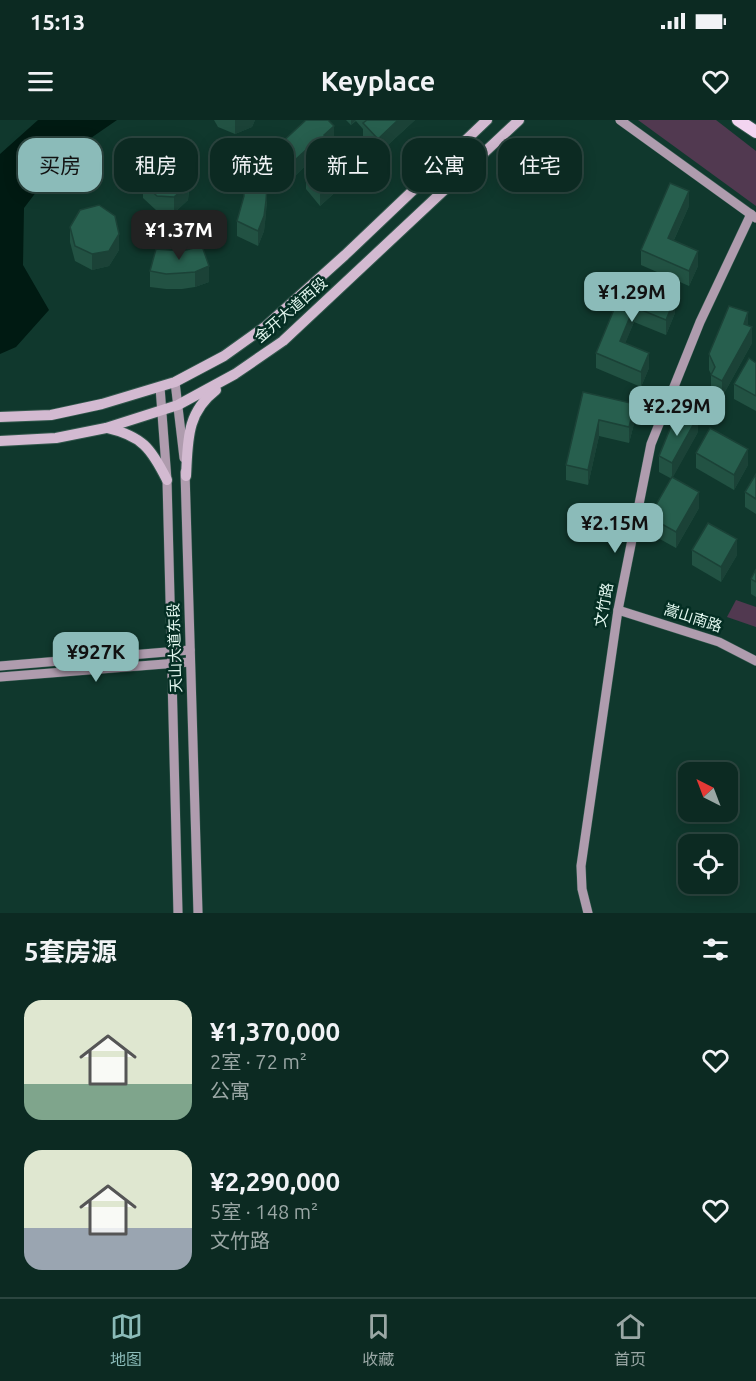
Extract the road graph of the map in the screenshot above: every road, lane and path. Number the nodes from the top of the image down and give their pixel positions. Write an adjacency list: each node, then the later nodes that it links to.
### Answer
1 (487, 120): 9 (main road, 金开大道西段)
2 (519, 120): 8 (main road, 金开大道西段)
3 (620, 120): 7 (main road)
4 (738, 120): 6 (highway)
5 (745, 120): 6 (highway)
6 (756, 131)
7 (753, 216): 18 (main road, 文竹路)
8 (235, 374): 11 (main road, 金开大道西段); 16 (main road)
9 (175, 382): 10 (main road, 金开大道西段); 11 (main road, 天山大道东段)
10 (160, 387): 12 (main road, 天山大道东段); 13 (main road, 金开大道西段)
11 (178, 405): 12 (main road, 金开大道西段); 16 (main road, 天山大道东段)
12 (162, 411): 14 (main road, 金开大道西段); 17 (main road, 天山大道东段)
13 (0, 417)
14 (106, 428): 15 (main road, 金开大道西段); 17 (main road)
15 (0, 441)
16 (186, 476): 20 (main road, 天山大道东段)
17 (167, 480): 19 (main road, 天山大道东段)
18 (618, 610): 21 (main road, 嵩山南路); 28 (main road, 文竹路)
19 (173, 650): 20 (main road); 23 (main road, 天山大道东段); 24 (main road)
20 (190, 650): 22 (main road, 天山大道东段)
21 (756, 661)
22 (190, 662): 23 (main road); 27 (main road, 天山大道东段)
23 (172, 663): 25 (main road); 26 (main road, 天山大道东段)
24 (0, 666)
25 (0, 676)
26 (178, 913)
27 (198, 913)
28 (588, 913)

